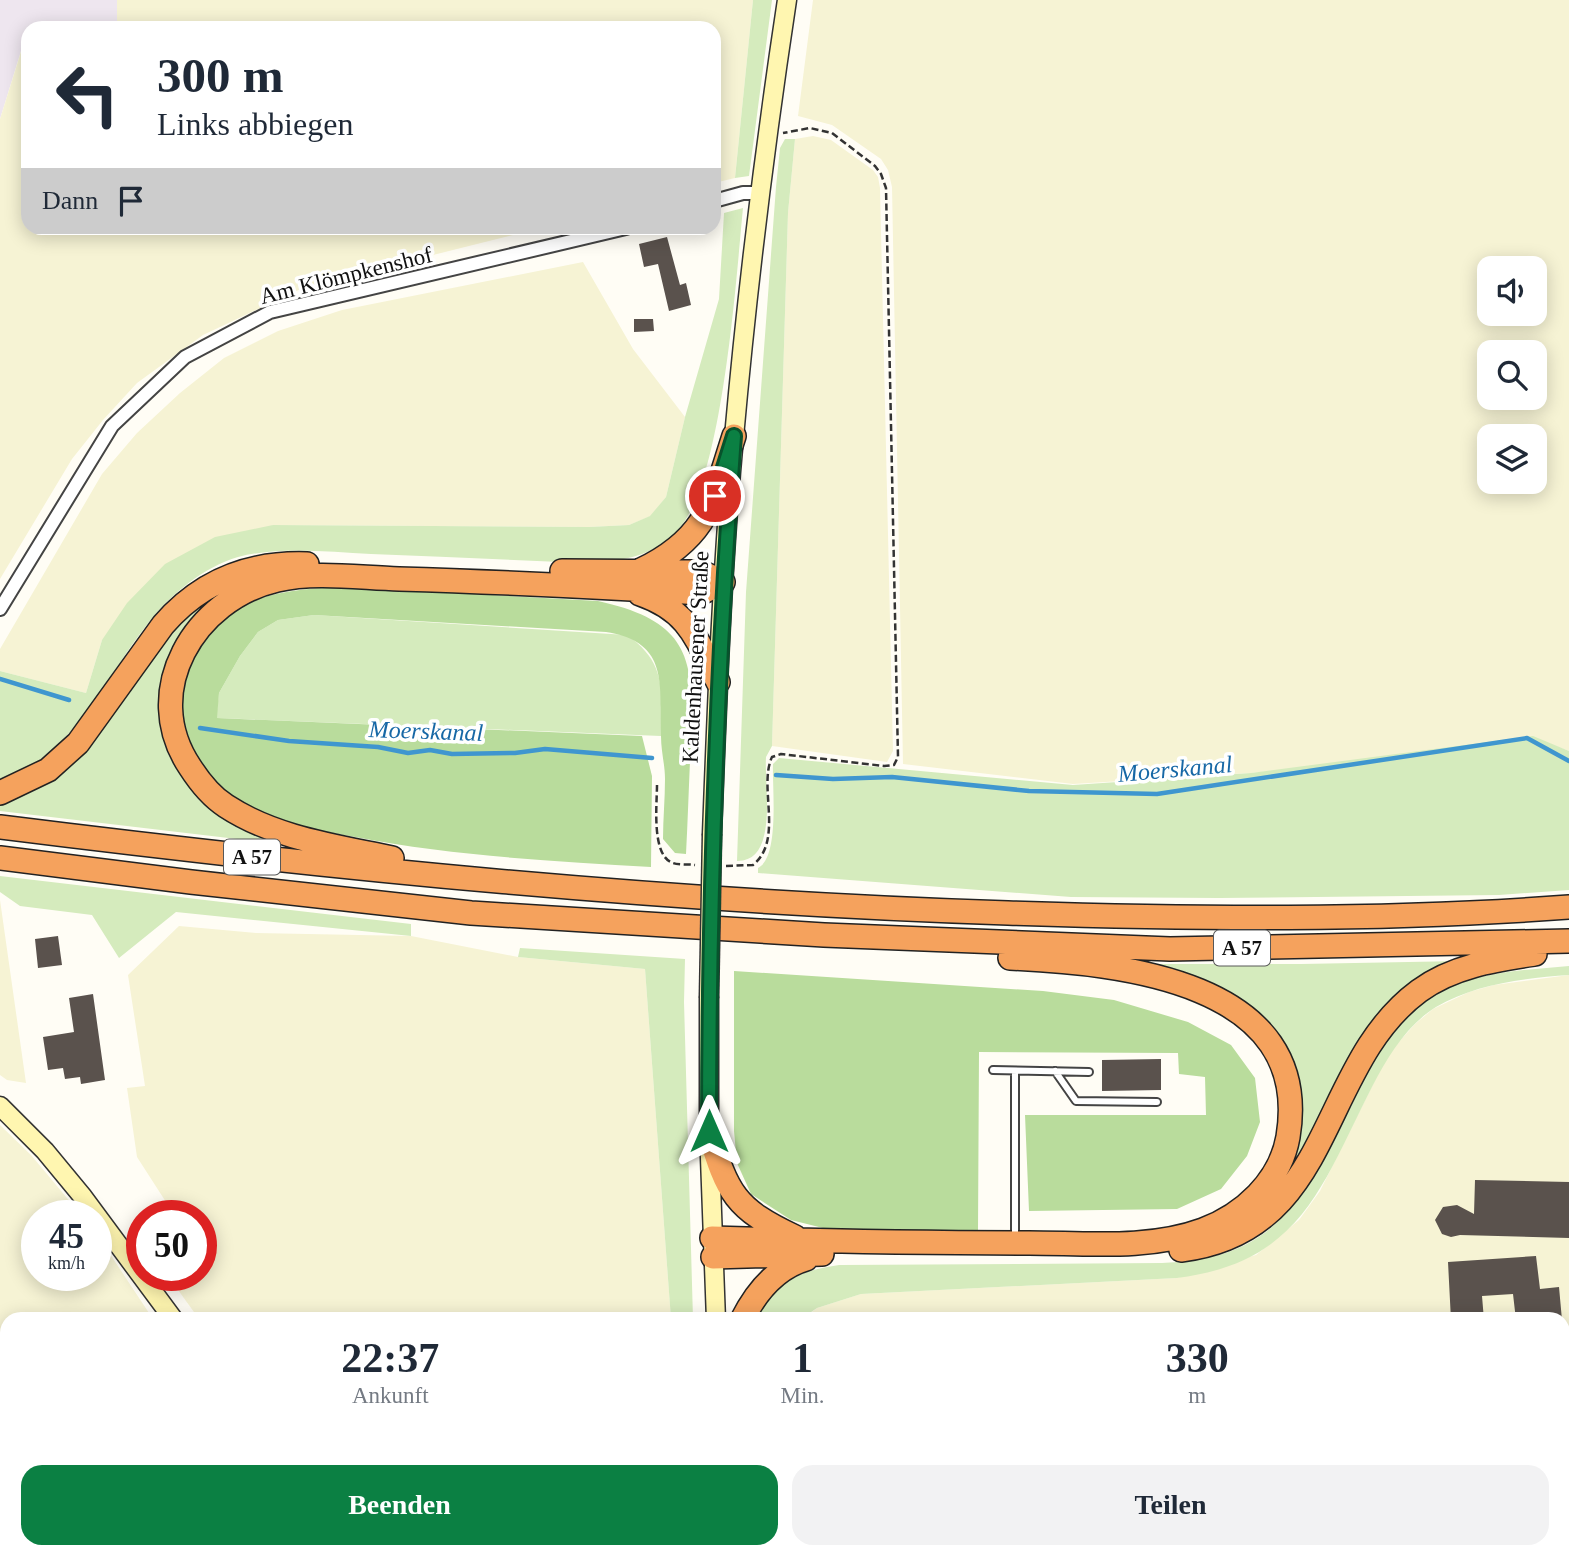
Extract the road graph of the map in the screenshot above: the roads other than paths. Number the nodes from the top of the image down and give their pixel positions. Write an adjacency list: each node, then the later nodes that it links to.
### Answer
1 (787, 0): 2 (main road, Kaldenhausener Straße)
2 (761, 193): 3 (street); 5 (main road, Kaldenhausener Straße)
3 (721, 199)
4 (596, 235): 9 (street, Am Klömpkenshof)
5 (734, 436): 6 (highway); 7 (main road, Kaldenhausener Straße)
6 (638, 571): 7 (highway); 11 (highway)
7 (723, 582): 8 (highway); 10 (main road, Kaldenhausener Straße)
8 (620, 588): 10 (highway); 14 (highway)
9 (0, 608)
10 (718, 682): 25 (main road, Kaldenhausener Straße, bridge)
11 (0, 793)
12 (0, 827): 14 (highway, A 57)
13 (0, 858): 16 (highway, A 57)
14 (505, 882): 15 (highway, A 57)
15 (1569, 907)
16 (916, 940): 17 (highway, A 57); 27 (highway)
17 (1569, 941)
18 (1569, 948): 29 (highway)
19 (993, 1070): 20 (lane)
20 (1015, 1071): 21 (lane); 27 (lane)
21 (1055, 1071): 22 (lane); 23 (lane)
22 (1088, 1072)
23 (1157, 1102)
24 (0, 1106): 30 (main road)
25 (709, 1131): 26 (highway); 28 (main road, Kaldenhausener Straße)
26 (800, 1240): 27 (highway); 28 (highway)
27 (1015, 1243)
28 (712, 1248): 29 (highway); 31 (main road, Kaldenhausener Straße)
29 (822, 1254): 32 (highway)
30 (167, 1312)
31 (716, 1312)
32 (747, 1312)

